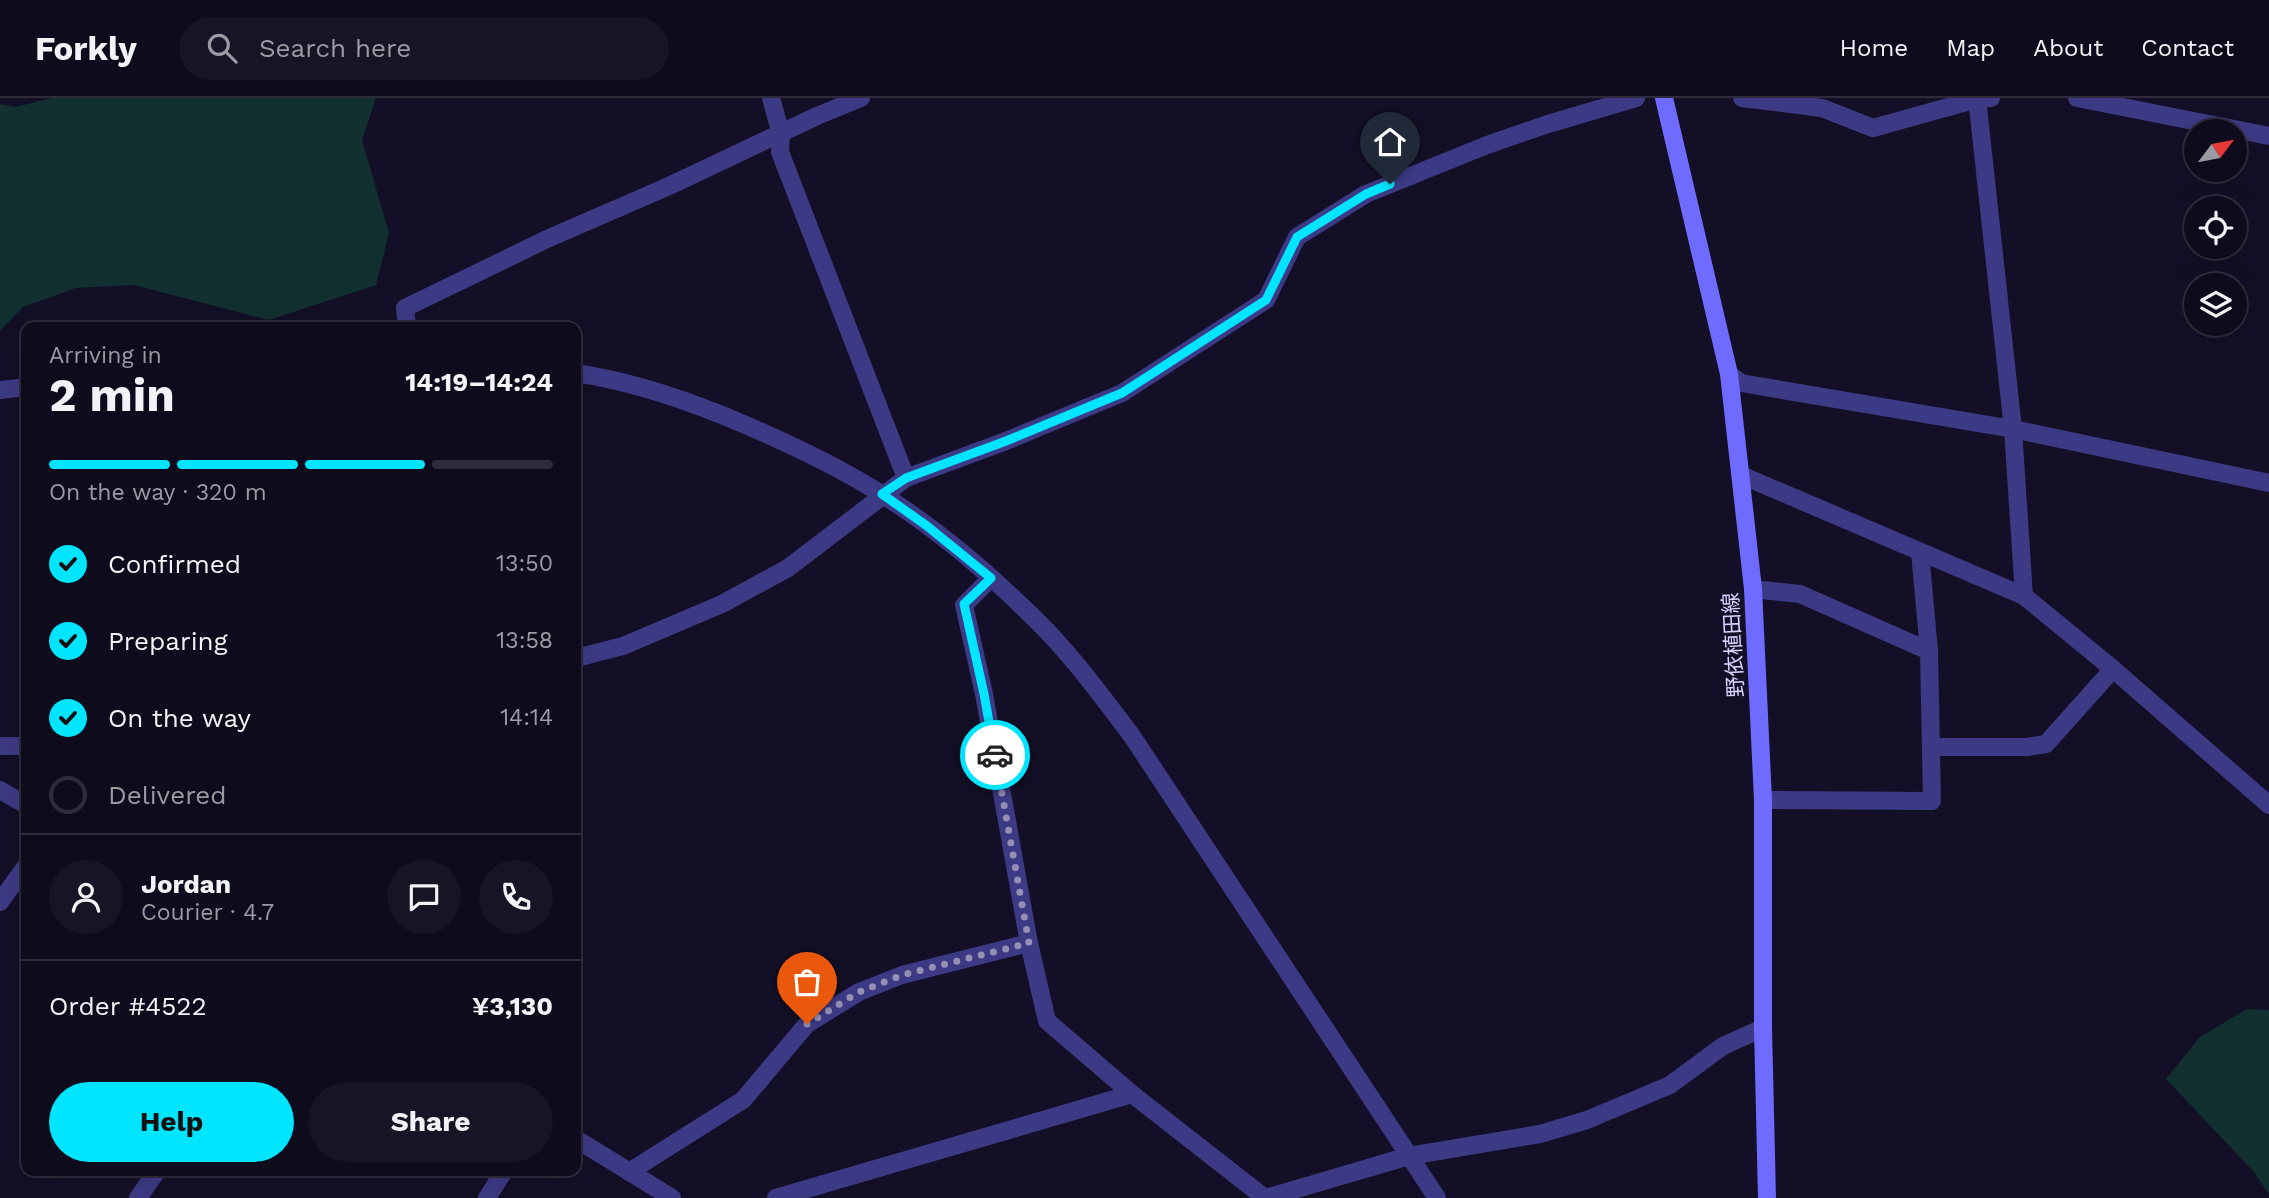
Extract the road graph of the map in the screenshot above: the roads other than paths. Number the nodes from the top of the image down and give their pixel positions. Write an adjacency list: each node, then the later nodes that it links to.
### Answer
1 (771, 98): 8 (street)
2 (860, 98): 8 (street)
3 (1636, 98): 17 (street)
4 (1664, 98): 12 (main road, 野依植田線)
5 (1742, 98): 6 (street)
6 (1981, 98): 15 (street)
7 (2077, 98): 9 (street)
8 (781, 134): 10 (street); 17 (street)
9 (2269, 136)
10 (406, 322)
11 (581, 374): 19 (street)
12 (1729, 374): 15 (street); 16 (main road, 野依植田線)
13 (21, 388): 14 (street)
14 (0, 390)
15 (2013, 429): 18 (street); 23 (street)
16 (1741, 475): 20 (street); 22 (main road, 野依植田線)
17 (906, 478): 19 (street)
18 (2269, 483)
19 (882, 494): 21 (street); 25 (street)
20 (1920, 552): 23 (street); 24 (street)
21 (991, 578): 36 (street); 40 (street)
22 (1753, 589): 24 (street); 31 (main road, 野依植田線)
23 (2024, 596): 26 (street)
24 (1929, 651): 29 (street)
25 (581, 657)
26 (2113, 669): 29 (street); 33 (street)
27 (0, 746): 28 (street)
28 (21, 746)
29 (1931, 747): 31 (street)
30 (0, 790): 32 (street)
31 (1763, 800): 37 (main road, 野依植田線)
32 (21, 802)
33 (2269, 805)
34 (21, 873): 35 (street)
35 (0, 902)
36 (1029, 943): 38 (street); 41 (street)
37 (1763, 1028): 40 (street); 50 (main road, 野依植田線)
38 (1132, 1094): 47 (street); 48 (street)
39 (581, 1142): 41 (street)
40 (1409, 1156): 48 (street); 49 (street)
41 (629, 1172): 46 (street)
42 (153, 1176): 44 (street)
43 (501, 1176): 45 (street)
44 (138, 1198)
45 (487, 1198)
46 (672, 1198)
47 (776, 1198)
48 (1265, 1198)
49 (1437, 1198)
50 (1767, 1198)

